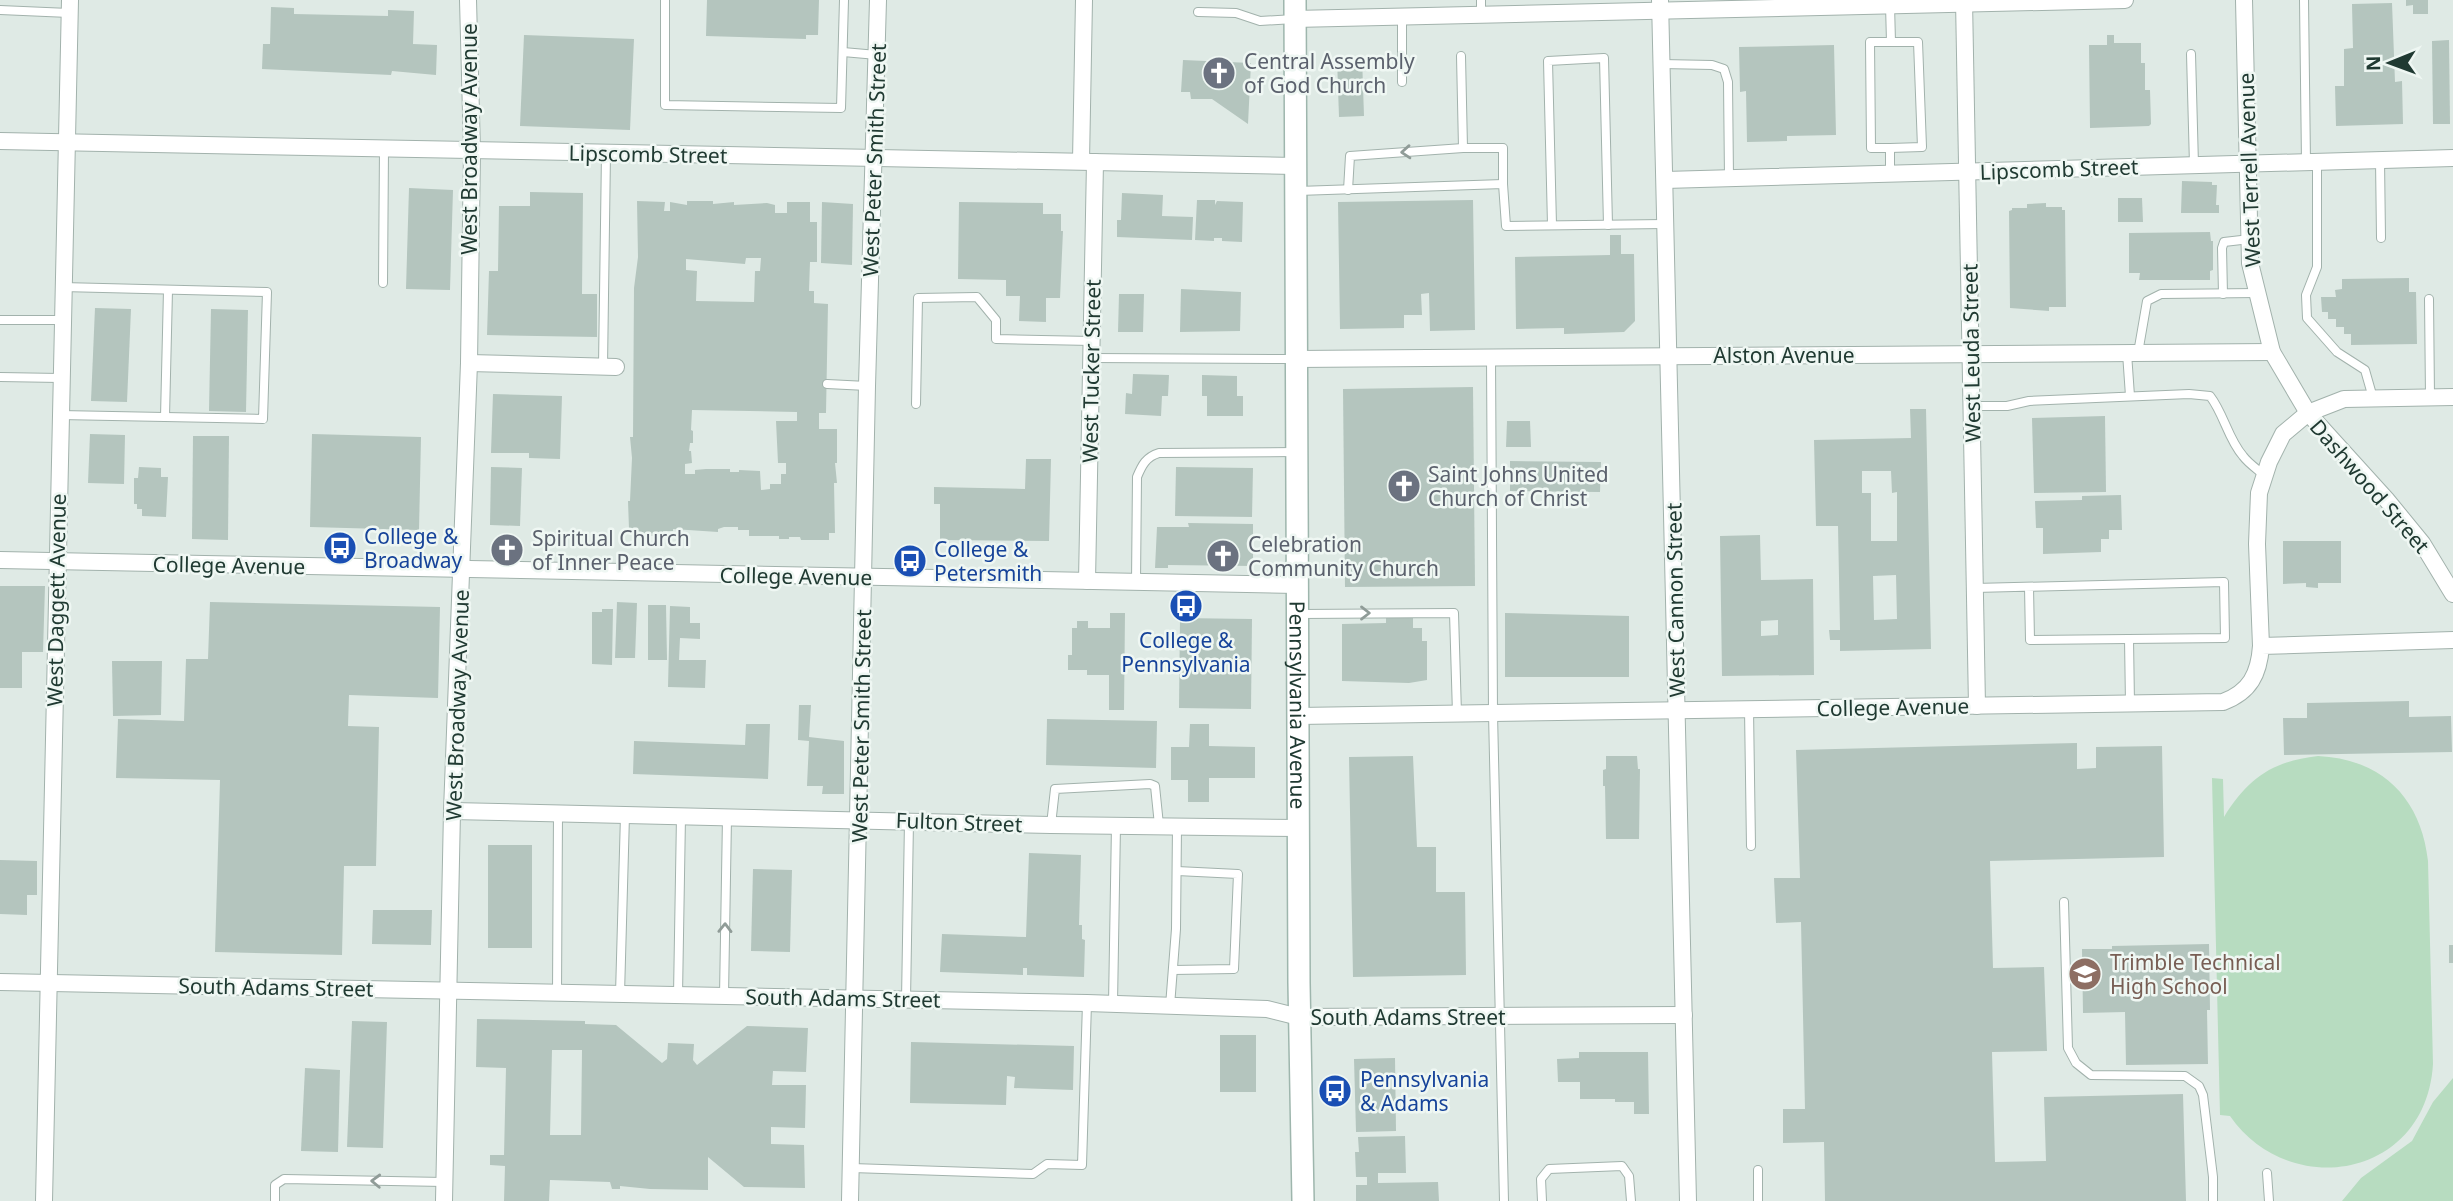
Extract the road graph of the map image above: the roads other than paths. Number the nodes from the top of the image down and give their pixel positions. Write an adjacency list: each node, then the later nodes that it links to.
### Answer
1 (468, 0): 33 (street, West Broadway Avenue)
2 (666, 0): 22 (lane)
3 (844, 0): 22 (lane)
4 (878, 0): 24 (street, West Peter Smith Street)
5 (1084, 0): 38 (street, West Tucker Street)
6 (2125, 0): 9 (street)
7 (2244, 0): 40 (street, West Terrell Avenue)
8 (2304, 0): 39 (lane)
9 (2058, 1): 10 (street)
10 (1964, 2): 13 (street); 43 (street, West Leuda Street)
11 (1780, 4): 12 (street); 13 (street)
12 (1661, 5): 14 (street); 26 (street, West Cannon Street)
13 (1890, 5): 21 (lane)
14 (1567, 6): 16 (street)
15 (69, 7): 18 (lane); 29 (street, West Daggett Avenue)
16 (1481, 7): 20 (street)
17 (1295, 9): 19 (lane); 20 (street); 42 (street, Pennsylvania Avenue)
18 (0, 10)
19 (1198, 12)
20 (1402, 16): 27 (lane)
21 (1891, 42): 32 (lane); 32 (lane)
22 (843, 52): 24 (lane)
23 (2191, 54): 41 (lane)
24 (877, 55): 36 (street, West Peter Smith Street)
25 (1461, 56): 31 (lane)
26 (1662, 64): 45 (lane); 46 (street, West Cannon Street)
27 (1402, 82)
28 (0, 141): 29 (street, Lipscomb Street)
29 (65, 142): 30 (street, Lipscomb Street); 56 (street, West Daggett Avenue)
30 (384, 148): 33 (street, Lipscomb Street); 55 (lane)
31 (1463, 148): 47 (lane); 48 (lane, one-way to 48)
32 (1890, 148): 44 (lane)
33 (472, 151): 34 (street, Lipscomb Street); 71 (street, West Broadway Avenue)
34 (606, 153): 36 (street, Lipscomb Street); 72 (lane)
35 (2453, 158): 37 (street, Lipscomb Street)
36 (874, 159): 38 (street, Lipscomb Street); 76 (street, West Peter Smith Street)
37 (2380, 160): 39 (street, Lipscomb Street); 54 (lane)
38 (1088, 161): 42 (street, Lipscomb Street); 63 (street, West Tucker Street)
39 (2312, 162): 40 (street, Lipscomb Street); 80 (lane)
40 (2247, 164): 41 (street, Lipscomb Street); 53 (street, West Terrell Avenue)
41 (2194, 165): 43 (street, Lipscomb Street)
42 (1295, 166): 49 (street, Pennsylvania Avenue)
43 (1967, 172): 44 (street, Lipscomb Street); 66 (street, West Leuda Street)
44 (1890, 174): 45 (street, Lipscomb Street)
45 (1729, 178): 46 (street, Lipscomb Street)
46 (1665, 180): 50 (street, West Cannon Street)
47 (1503, 184): 48 (lane); 51 (lane)
48 (1348, 190): 49 (lane)
49 (1295, 191): 70 (street, Pennsylvania Avenue)
50 (1665, 223): 52 (lane); 67 (street, West Cannon Street)
51 (1552, 225): 52 (lane); 52 (lane)
52 (1608, 225)
53 (2249, 239): 58 (lane); 59 (street, West Terrell Avenue)
54 (2381, 239)
55 (383, 283)
56 (62, 287): 57 (lane); 62 (street, West Daggett Avenue)
57 (168, 290): 85 (lane); 85 (lane)
58 (2223, 293): 59 (lane); 65 (lane)
59 (2257, 293): 64 (street, West Terrell Avenue)
60 (2429, 299): 78 (lane)
61 (0, 320): 62 (lane)
62 (62, 320): 74 (street, West Daggett Avenue)
63 (1092, 341): 69 (street, West Tucker Street); 81 (lane)
64 (2272, 352): 65 (street, Alston Avenue); 83 (street, West Terrell Avenue)
65 (2132, 353): 66 (street, Alston Avenue); 77 (lane)
66 (1971, 354): 67 (street, Alston Avenue); 82 (street, West Leuda Street)
67 (1669, 356): 68 (street, Alston Avenue); 105 (street, West Cannon Street)
68 (1491, 357): 70 (street, Alston Avenue); 106 (lane)
69 (1092, 358): 70 (lane); 92 (street, West Tucker Street)
70 (1296, 359): 86 (street, Pennsylvania Avenue)
71 (469, 363): 72 (street); 90 (street, West Broadway Avenue)
72 (609, 367)
73 (0, 377): 74 (lane)
74 (60, 378): 84 (street, West Daggett Avenue)
75 (827, 384): 76 (lane)
76 (867, 386): 91 (street, West Peter Smith Street)
77 (2130, 396): 82 (lane); 87 (lane)
78 (2430, 397): 79 (street); 80 (street)
79 (2453, 397)
80 (2373, 399): 83 (street)
81 (916, 404)
82 (1972, 406): 96 (street, West Leuda Street)
83 (2308, 413): 87 (street); 97 (street, Dashwood Street)
84 (60, 415): 85 (lane); 89 (street, West Daggett Avenue)
85 (165, 417)
86 (1296, 452): 93 (lane); 94 (street, Pennsylvania Avenue)
87 (2264, 475): 101 (street)
88 (0, 560): 89 (street, College Avenue)
89 (57, 562): 90 (street, College Avenue); 126 (street, West Daggett Avenue)
90 (463, 569): 91 (street, College Avenue); 109 (street, West Broadway Avenue)
91 (865, 577): 92 (street, College Avenue); 114 (street, West Peter Smith Street)
92 (1087, 581): 93 (street, College Avenue)
93 (1136, 582): 94 (street, College Avenue)
94 (1297, 586): 98 (street, Pennsylvania Avenue)
95 (2029, 587): 96 (lane); 99 (lane); 99 (lane)
96 (1975, 588): 103 (street, West Leuda Street)
97 (2453, 594)
98 (1297, 614): 107 (lane, one-way to 107); 108 (street, Pennsylvania Avenue)
99 (2129, 639): 102 (lane)
100 (2453, 640): 101 (street)
101 (2261, 646): 102 (street, College Avenue)
102 (2130, 704): 103 (street, College Avenue)
103 (1977, 706): 104 (street, College Avenue)
104 (1749, 709): 105 (street, College Avenue); 121 (lane)
105 (1677, 710): 106 (street, College Avenue); 137 (street, West Cannon Street)
106 (1493, 713): 107 (street, College Avenue); 138 (lane)
107 (1457, 714): 108 (street, College Avenue)
108 (1298, 716): 120 (street, Pennsylvania Avenue)
109 (452, 811): 110 (street, Fulton Street); 127 (street, West Broadway Avenue)
110 (558, 813): 111 (street, Fulton Street); 128 (lane)
111 (625, 815): 112 (street, Fulton Street); 129 (lane)
112 (681, 816): 113 (street, Fulton Street); 130 (lane)
113 (727, 817): 114 (street, Fulton Street); 131 (lane, one-way to 113)
114 (859, 819): 115 (street, Fulton Street); 132 (street, West Peter Smith Street)
115 (909, 820): 117 (street, Fulton Street); 133 (lane)
116 (1116, 824): 117 (street, Fulton Street); 118 (street, Fulton Street); 135 (lane)
117 (1051, 825): 118 (lane)
118 (1159, 825): 119 (street, Fulton Street)
119 (1177, 826): 120 (street, Fulton Street); 122 (lane)
120 (1298, 828): 139 (street, Pennsylvania Avenue)
121 (1751, 846)
122 (1177, 872): 124 (lane); 124 (lane)
123 (2063, 902): 154 (lane)
124 (1173, 970): 136 (lane)
125 (0, 982): 126 (street, South Adams Street)
126 (49, 984): 127 (street, South Adams Street); 144 (street, West Daggett Avenue)
127 (448, 990): 128 (street, South Adams Street); 143 (street, West Broadway Avenue)
128 (556, 993): 129 (street, South Adams Street)
129 (620, 994): 130 (street, South Adams Street)
130 (678, 995): 131 (street, South Adams Street)
131 (724, 996): 132 (street, South Adams Street)
132 (855, 999): 133 (street, South Adams Street); 140 (street, West Peter Smith Street)
133 (905, 1000): 134 (street, South Adams Street)
134 (1087, 1003): 135 (street, South Adams Street); 140 (lane)
135 (1113, 1004): 136 (street, South Adams Street)
136 (1170, 1006): 139 (street, South Adams Street)
137 (1684, 1015): 138 (street, South Adams Street); 152 (street, West Cannon Street)
138 (1499, 1016): 139 (street, South Adams Street); 149 (lane)
139 (1299, 1017): 148 (street, Pennsylvania Avenue)
140 (852, 1168): 147 (street, West Peter Smith Street)
141 (1758, 1170): 153 (lane)
142 (2267, 1173): 155 (lane)
143 (444, 1182): 145 (lane, one-way to 145); 146 (street, West Broadway Avenue)
144 (44, 1201)
145 (275, 1201)
146 (444, 1201)
147 (850, 1201)
148 (1303, 1201)
149 (1504, 1201)
150 (1542, 1201): 151 (lane)
151 (1631, 1201)
152 (1688, 1201)
153 (1758, 1201)
154 (2213, 1201)
155 (2269, 1201)

